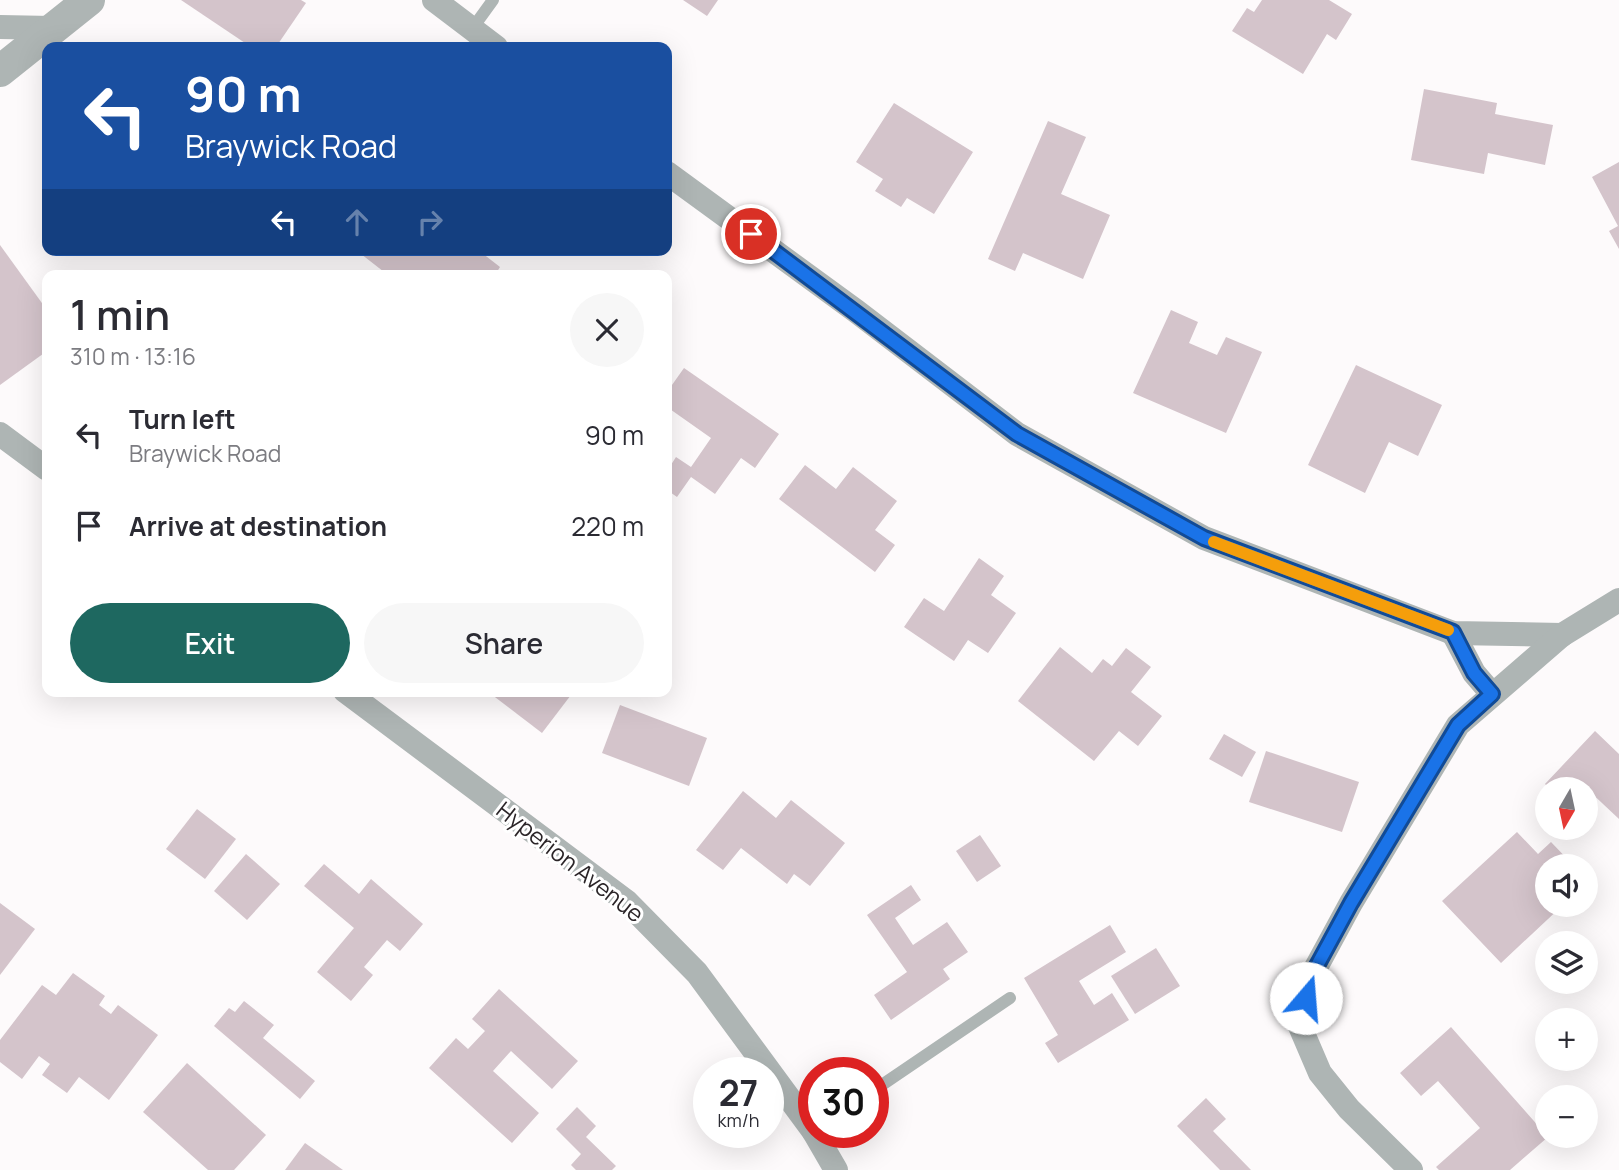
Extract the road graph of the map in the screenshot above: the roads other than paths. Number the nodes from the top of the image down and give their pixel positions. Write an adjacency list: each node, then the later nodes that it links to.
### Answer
1 (89, 0): 5 (street)
2 (434, 0): 6 (street)
3 (493, 0): 6 (lane)
4 (0, 27): 5 (street)
5 (52, 28): 8 (street)
6 (472, 29): 7 (street)
7 (489, 42)
8 (0, 71)
9 (672, 177): 13 (street)
10 (0, 434): 11 (street)
11 (42, 465)
12 (1619, 600): 14 (street)
13 (1453, 632): 14 (street); 15 (street)
14 (1562, 635): 15 (street)
15 (1492, 694): 22 (street)
16 (353, 697): 19 (street, Hyperion Avenue)
17 (1010, 998): 18 (lane)
18 (889, 1080)
19 (798, 1110)
20 (823, 1148): 21 (street, Hyperion Avenue)
21 (836, 1170)
22 (1410, 1170)

